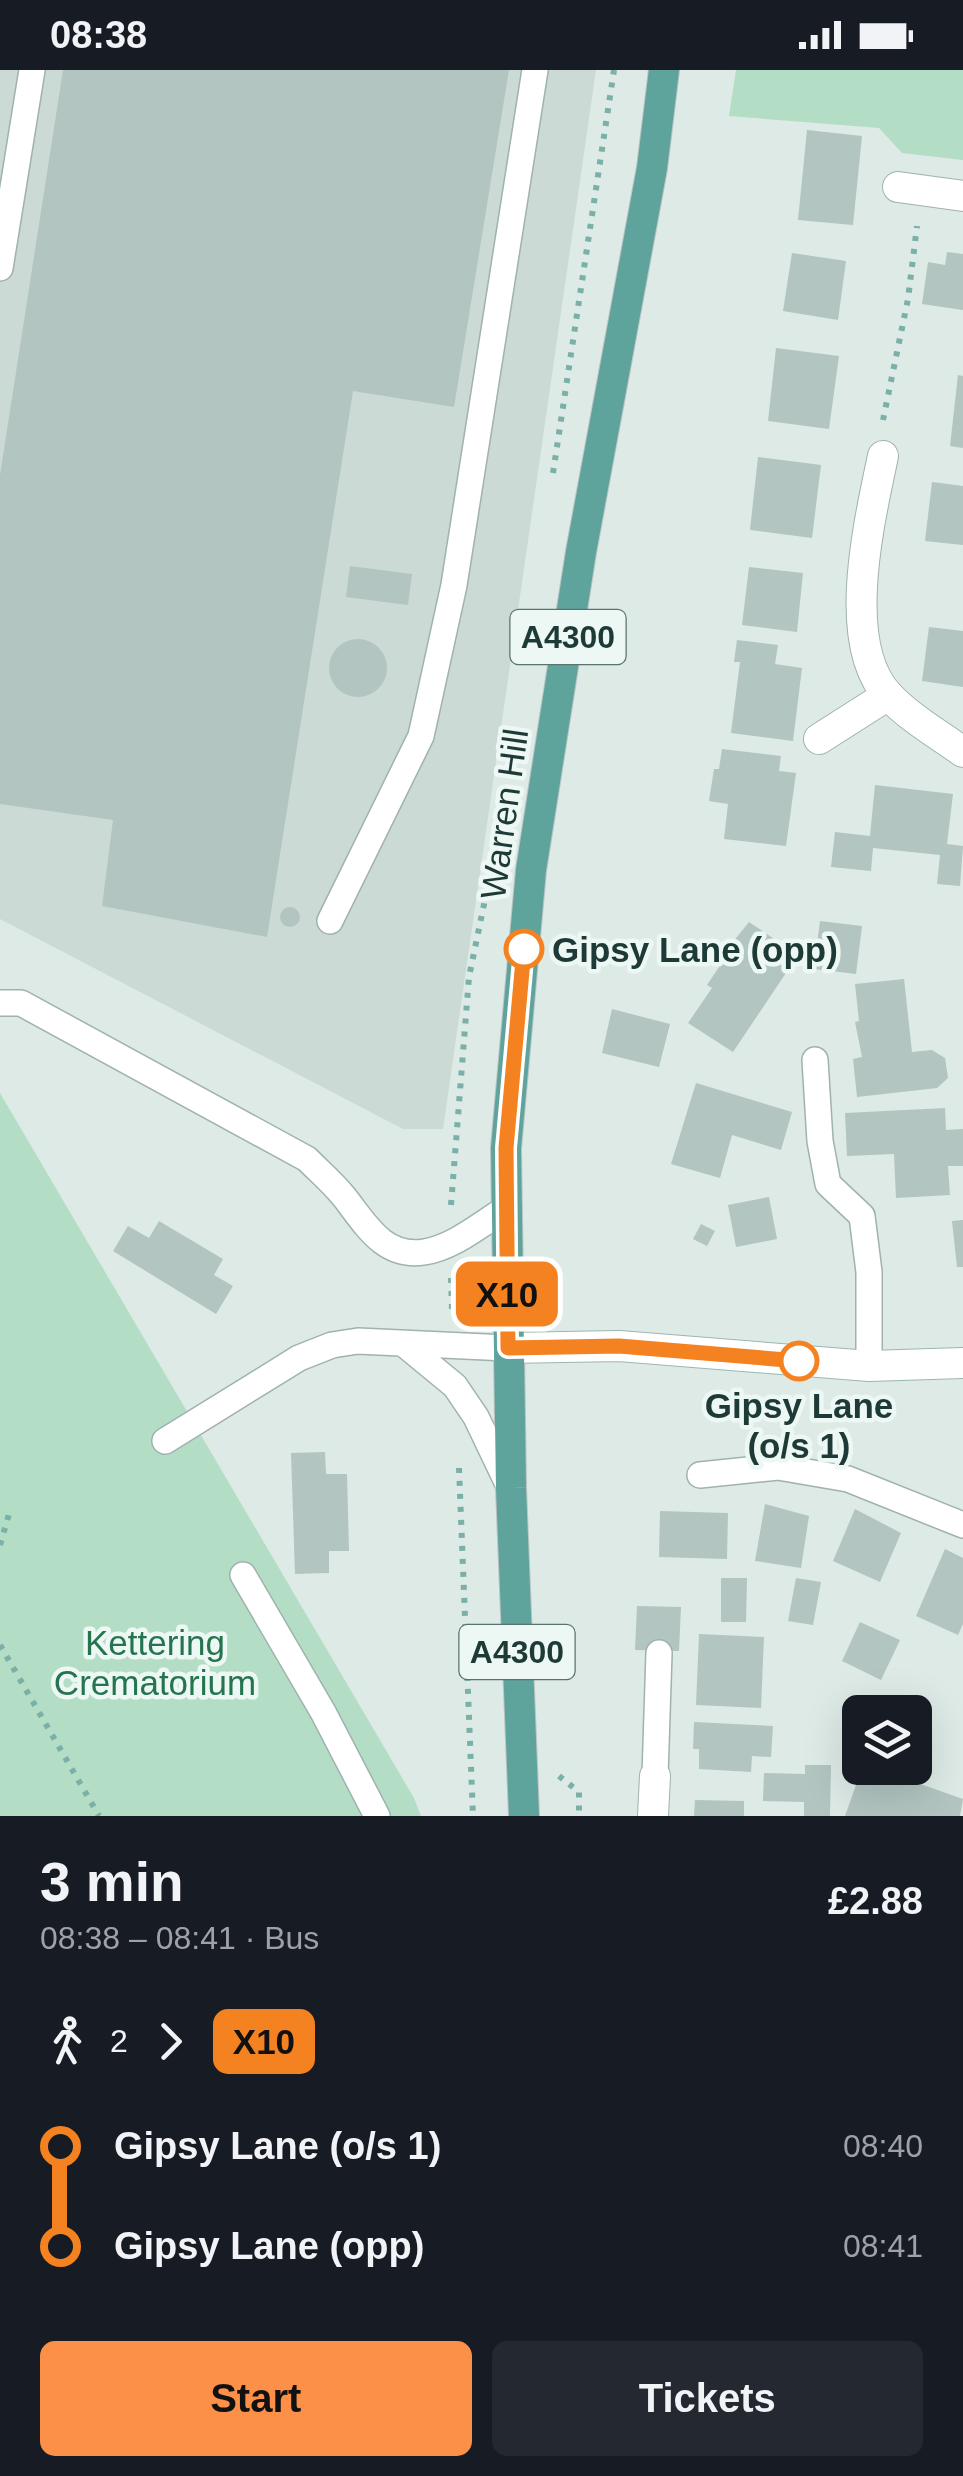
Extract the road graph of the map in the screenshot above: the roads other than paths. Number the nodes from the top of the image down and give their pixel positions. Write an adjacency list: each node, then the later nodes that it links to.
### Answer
1 (32, 70): 6 (lane)
2 (534, 70): 11 (lane)
3 (664, 70): 14 (main road, Warren Hill / A4300)
4 (910, 189): 5 (street)
5 (963, 196)
6 (0, 268)
7 (883, 456): 8 (street)
8 (888, 695): 9 (street); 10 (street)
9 (819, 739)
10 (963, 752)
11 (330, 921)
12 (0, 1003): 14 (lane)
13 (815, 1060): 18 (lane)
14 (506, 1208): 16 (main road, Warren Hill / A4300)
15 (404, 1344): 16 (lane); 19 (lane); 21 (lane)
16 (508, 1348): 18 (street); 21 (main road, Warren Hill / A4300)
17 (963, 1364): 18 (street)
18 (869, 1366)
19 (165, 1441)
20 (700, 1475): 22 (lane)
21 (510, 1488): 27 (main road, Warren Hill / A4300)
22 (963, 1524)
23 (242, 1575): 26 (lane)
24 (659, 1653): 25 (lane)
25 (655, 1776): 28 (street)
26 (377, 1816)
27 (524, 1816)
28 (653, 1816)

